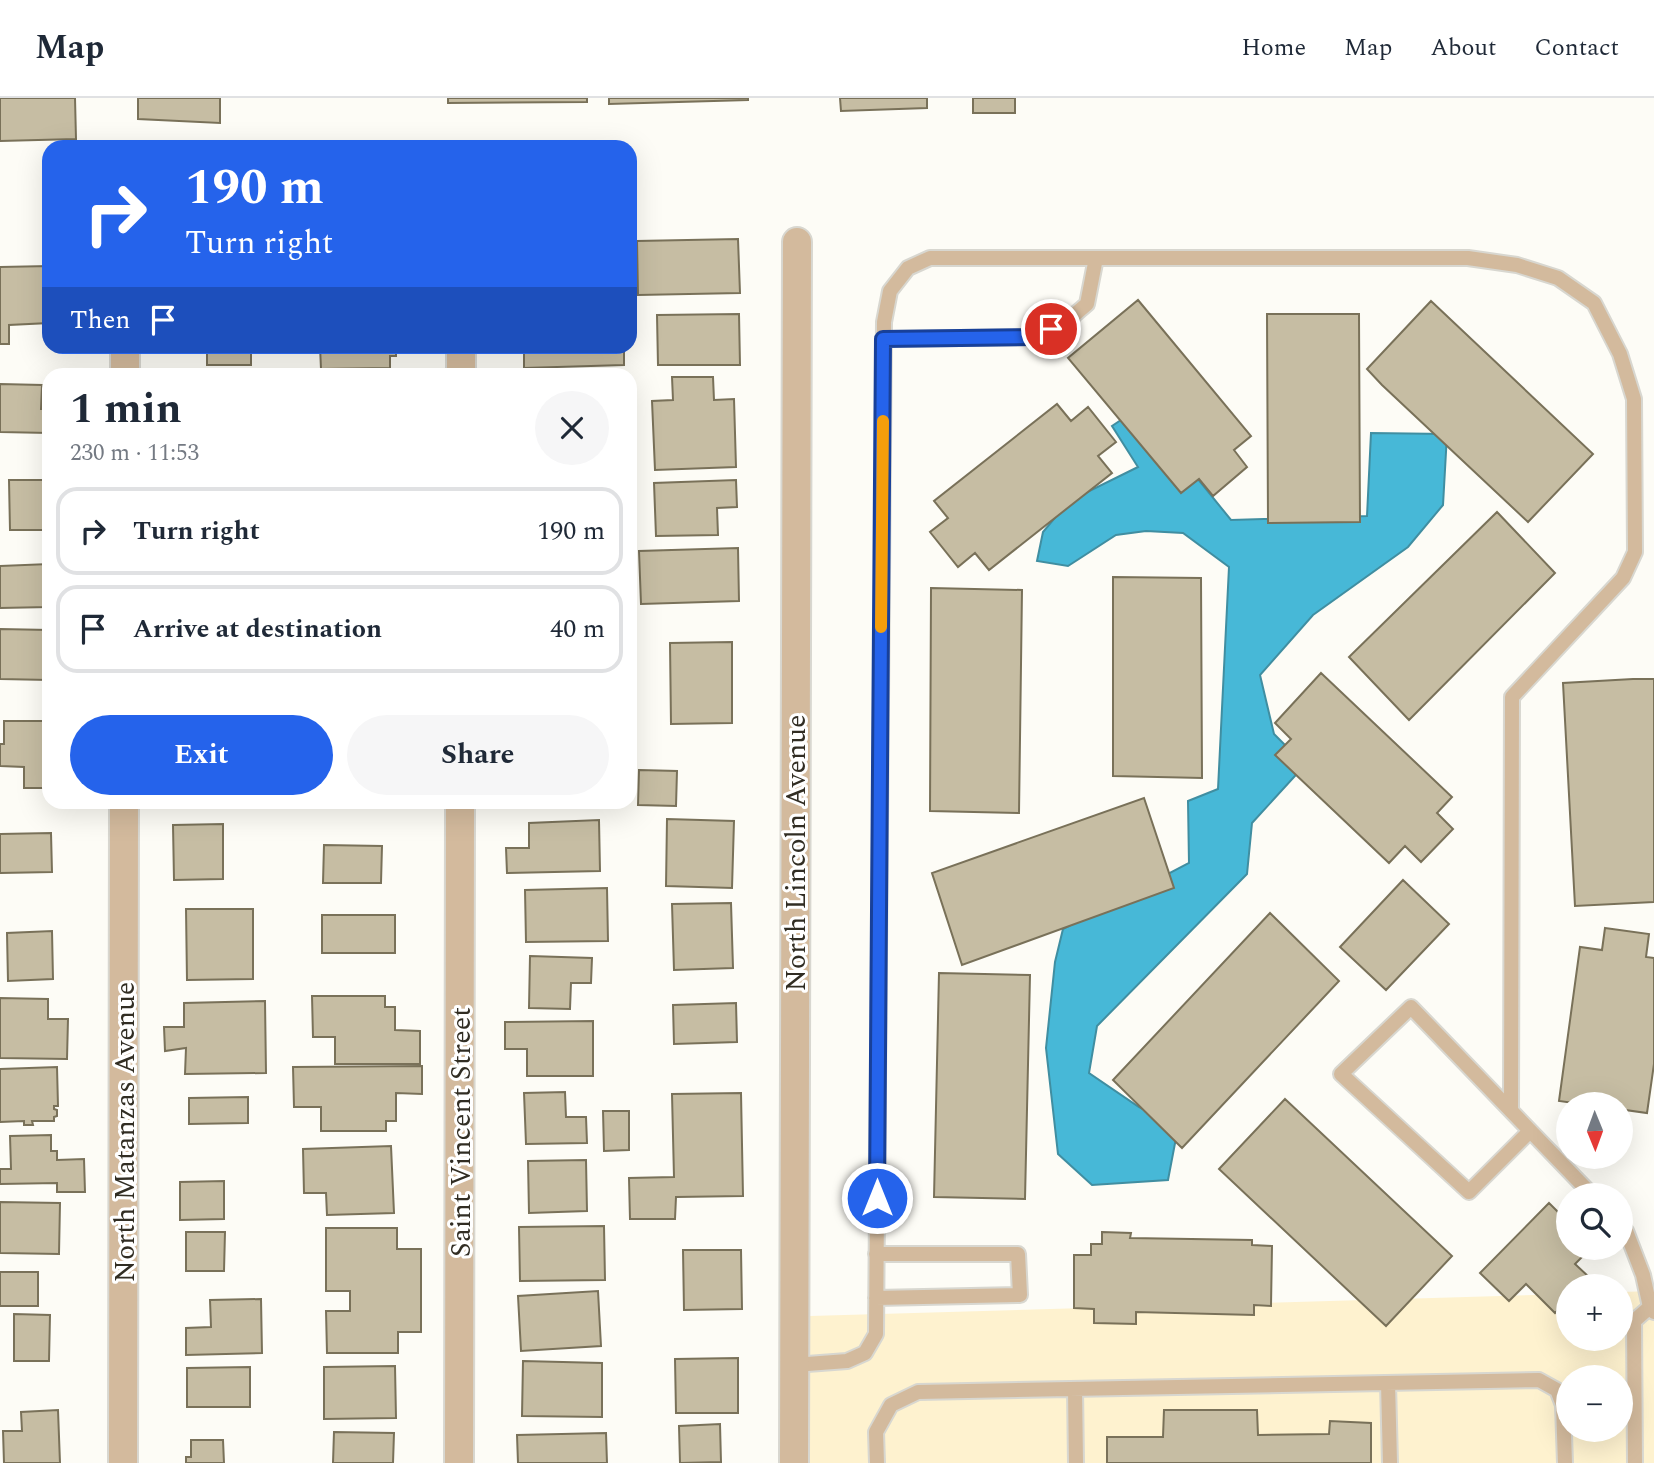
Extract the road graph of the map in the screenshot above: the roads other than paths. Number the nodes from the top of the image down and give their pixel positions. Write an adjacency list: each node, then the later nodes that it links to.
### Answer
1 (797, 242): 13 (street, North Lincoln Avenue)
2 (1096, 258): 3 (lane); 3 (lane); 6 (lane)
3 (883, 339): 10 (lane)
4 (124, 809): 16 (street, North Matanzas Avenue)
5 (460, 809): 17 (street, Saint Vincent Street)
6 (1511, 1111): 7 (lane); 7 (lane)
7 (1530, 1130): 8 (lane)
8 (1581, 1183)
9 (1633, 1249): 12 (lane)
10 (876, 1254): 11 (lane); 11 (lane)
11 (876, 1298): 13 (lane)
12 (1652, 1310): 23 (lane)
13 (794, 1365): 18 (street, North Lincoln Avenue)
14 (1388, 1383): 15 (lane); 21 (lane); 22 (lane)
15 (1075, 1389): 19 (lane); 20 (lane)
16 (123, 1463)
17 (459, 1463)
18 (794, 1463)
19 (877, 1463)
20 (1076, 1463)
21 (1390, 1463)
22 (1564, 1463)
23 (1635, 1463)

